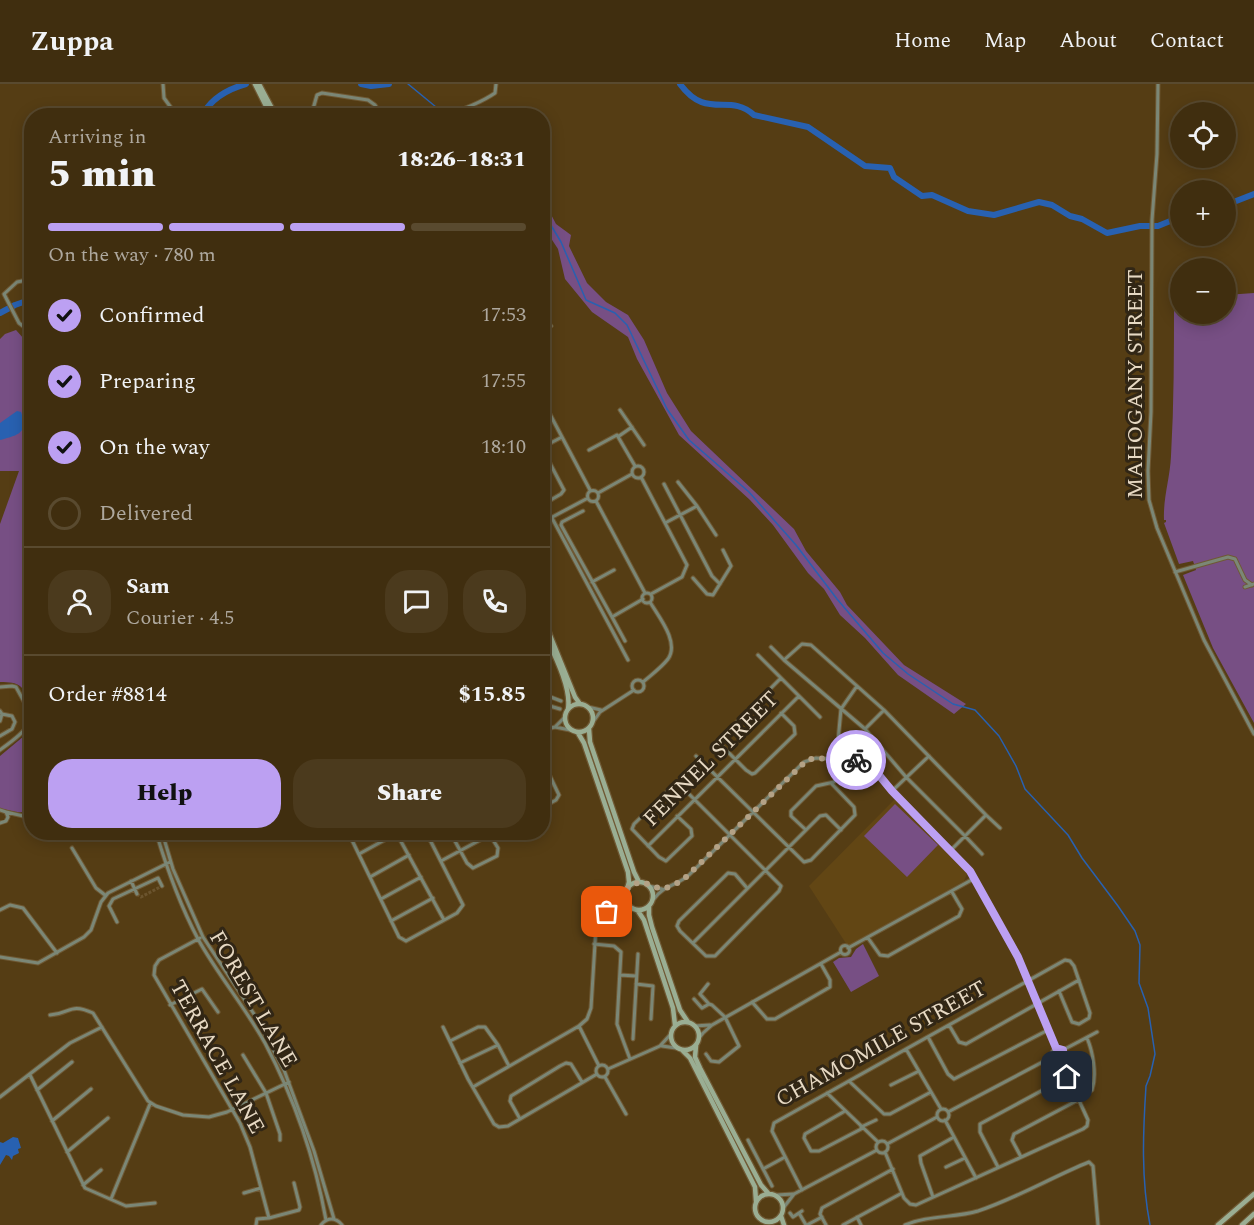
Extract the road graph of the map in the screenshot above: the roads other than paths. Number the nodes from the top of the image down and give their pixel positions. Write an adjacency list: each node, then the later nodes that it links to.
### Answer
1 (163, 84): 6 (street)
2 (255, 84): 7 (street)
3 (259, 84): 8 (street)
4 (496, 84): 11 (street)
5 (1158, 84): 41 (street, MAHOGANY STREET)
6 (171, 108)
7 (267, 108)
8 (272, 108)
9 (313, 108): 10 (street)
10 (377, 108)
11 (468, 108)
12 (24, 281): 13 (street)
13 (24, 327)
14 (620, 410): 16 (street)
15 (550, 414): 18 (street)
16 (632, 427): 17 (street); 20 (street)
17 (619, 436): 21 (street); 23 (street)
18 (562, 437): 19 (street); 28 (street)
19 (550, 444)
20 (644, 445)
21 (589, 450)
22 (550, 462): 31 (street)
23 (635, 466): 24 (street); 25 (street)
24 (632, 474): 25 (street); 29 (street)
25 (641, 477): 37 (street)
26 (678, 482): 33 (street)
27 (664, 484): 35 (street)
28 (590, 490): 29 (street); 30 (street)
29 (598, 493): 32 (street)
30 (588, 498): 32 (street); 36 (street)
31 (550, 500)
32 (596, 501): 47 (street)
33 (697, 506): 35 (street); 38 (street)
34 (583, 511): 43 (street)
35 (680, 515): 37 (street); 44 (street)
36 (552, 518): 57 (street)
37 (665, 524): 48 (street)
38 (716, 535)
39 (723, 550): 44 (street)
40 (614, 570): 43 (street)
41 (1175, 572): 45 (street); 89 (street, MAHOGANY STREET)
42 (693, 578): 44 (street)
43 (592, 582): 51 (street)
44 (720, 584)
45 (1253, 585): 46 (street)
46 (1245, 587)
47 (645, 593): 48 (street); 49 (street)
48 (651, 594): 50 (street)
49 (643, 599): 50 (street); 51 (street)
50 (650, 602): 60 (street)
51 (612, 616): 53 (street)
52 (550, 635): 68 (street)
53 (625, 641)
54 (550, 647): 71 (street)
55 (771, 647): 58 (street)
56 (758, 655): 59 (street)
57 (628, 660)
58 (784, 660): 61 (street); 72 (street)
59 (781, 678): 64 (street); 96 (street)
60 (643, 682): 63 (street); 63 (street)
61 (857, 686): 72 (street); 75 (street)
62 (0, 687): 66 (street)
63 (634, 690): 74 (street)
64 (799, 696): 77 (street, FENNEL STREET); 78 (street)
65 (550, 697): 67 (street)
66 (24, 701)
67 (561, 701)
68 (580, 704): 70 (street); 71 (street)
69 (550, 706): 73 (street)
70 (588, 707): 74 (street); 81 (street)
71 (568, 709): 79 (street)
72 (841, 709): 86 (street); 92 (street)
73 (560, 710)
74 (603, 710): 81 (street)
75 (884, 710): 86 (street); 94 (street)
76 (1, 712): 80 (street); 90 (street)
77 (781, 713): 96 (street, FENNEL STREET); 96 (street)
78 (820, 717)
79 (564, 718): 82 (street); 87 (street)
80 (0, 721)
81 (593, 722): 85 (street)
82 (555, 727): 84 (street); 87 (street)
83 (24, 728): 91 (street)
84 (550, 728)
85 (589, 729): 88 (street); 145 (street)
86 (864, 729): 101 (street)
87 (570, 730): 88 (street)
88 (578, 733): 150 (street)
89 (1254, 734)
90 (0, 736)
91 (0, 750)
92 (837, 752): 95 (street); 97 (street)
93 (696, 756): 100 (street)
94 (929, 756): 101 (street); 109 (street)
95 (843, 758): 98 (street); 103 (street)
96 (735, 759): 100 (street, FENNEL STREET)
97 (831, 759): 98 (street); 108 (street)
98 (836, 764): 102 (street)
99 (550, 776): 105 (street)
100 (717, 776): 104 (street, FENNEL STREET); 108 (street)
101 (906, 777): 103 (street); 119 (street)
102 (832, 784): 116 (street); 117 (street)
103 (892, 791): 132 (street)
104 (695, 799): 111 (street, FENNEL STREET); 118 (street); 129 (street)
105 (550, 803)
106 (0, 810): 107 (street)
107 (6, 812): 110 (street); 113 (street)
108 (752, 812): 118 (street); 131 (street)
109 (986, 815): 115 (street); 119 (street)
110 (19, 816): 112 (street); 113 (street)
111 (677, 816): 129 (street, FENNEL STREET); 129 (street)
112 (24, 817)
113 (7, 820): 114 (street)
114 (0, 823)
115 (1000, 828)
116 (806, 830): 117 (street); 131 (street)
117 (841, 830): 131 (street)
118 (730, 834): 140 (street); 151 (street)
119 (965, 836): 132 (street); 135 (street)
120 (158, 840): 139 (street, FOREST LANE)
121 (164, 840): 138 (street, FOREST LANE)
122 (352, 840): 134 (street)
123 (386, 840): 134 (street)
124 (402, 840): 136 (street)
125 (430, 840): 137 (street)
126 (454, 840): 133 (street)
127 (481, 840): 133 (street)
128 (492, 840): 133 (street)
129 (648, 846)
130 (72, 848): 154 (street)
131 (788, 848): 140 (street)
132 (951, 850): 143 (street)
133 (460, 851): 137 (street)
134 (359, 854): 141 (street)
135 (982, 854)
136 (409, 855): 141 (street); 142 (street)
137 (441, 861): 164 (street)
138 (171, 862): 139 (street); 168 (street, FOREST LANE)
139 (165, 864): 144 (street); 169 (street, FOREST LANE)
140 (766, 870): 149 (street); 170 (street)
141 (370, 877): 157 (street)
142 (421, 877): 156 (street); 157 (street)
143 (975, 878): 152 (street); 179 (street)
144 (131, 881): 148 (street); 154 (street)
145 (639, 882): 147 (street); 150 (street)
146 (162, 886): 148 (street)
147 (649, 886): 151 (street); 158 (street)
148 (134, 888): 153 (street); 166 (street)
149 (747, 888): 170 (street); 170 (street)
150 (627, 889): 155 (street)
151 (664, 889): 158 (street)
152 (952, 892): 167 (street); 167 (street)
153 (137, 894)
154 (105, 895): 172 (street)
155 (625, 896): 160 (street); 161 (street)
156 (433, 898): 164 (street); 165 (street)
157 (381, 899): 165 (street)
158 (654, 899): 159 (street)
159 (649, 907): 163 (street); 192 (street)
160 (614, 908): 161 (street); 171 (street)
161 (630, 908): 163 (street)
162 (0, 910): 172 (street)
163 (638, 911): 193 (street)
164 (444, 920): 165 (street)
165 (392, 921)
166 (117, 922)
167 (870, 936): 175 (street)
168 (203, 937): 169 (street, TERRACE LANE); 232 (street, FOREST LANE)
169 (199, 939): 187 (street, TERRACE LANE); 234 (street, FOREST LANE)
170 (693, 943)
171 (594, 944): 176 (street); 196 (street)
172 (57, 952): 174 (street)
173 (638, 954): 177 (street)
174 (0, 957)
175 (821, 964): 184 (street); 184 (street)
176 (620, 975): 177 (street); 219 (street)
177 (637, 976): 180 (street)
178 (1079, 980): 179 (street, CHAMOMILE STREET); 182 (street); 182 (street)
179 (1028, 981): 186 (street); 195 (street, CHAMOMILE STREET)
180 (636, 984): 191 (street); 206 (street)
181 (708, 984): 185 (street)
182 (1059, 991): 186 (street)
183 (694, 999): 185 (street)
184 (752, 1002): 190 (street)
185 (709, 1004): 190 (street)
186 (1037, 1004): 195 (street); 200 (street)
187 (170, 1005): 188 (street); 245 (street, TERRACE LANE)
188 (218, 1012)
189 (51, 1015): 198 (street)
190 (725, 1017): 194 (street); 216 (street)
191 (651, 1019)
192 (688, 1022): 193 (street); 197 (street)
193 (675, 1025): 202 (street)
194 (712, 1025): 197 (street); 204 (street)
195 (949, 1025): 203 (street, CHAMOMILE STREET)
196 (579, 1026): 223 (street); 224 (street)
197 (694, 1026): 204 (street)
198 (102, 1027): 228 (street); 244 (street)
199 (443, 1027): 207 (street)
200 (1048, 1030): 203 (street); 213 (street)
201 (1097, 1032): 205 (street)
202 (670, 1035): 209 (street); 211 (street)
203 (928, 1036): 212 (street, CHAMOMILE STREET)
204 (699, 1038): 210 (street)
205 (1087, 1038): 214 (street); 243 (street)
206 (633, 1039)
207 (450, 1041): 208 (street); 222 (street)
208 (498, 1045): 222 (street); 223 (street)
209 (660, 1046): 211 (street); 219 (street)
210 (696, 1046): 215 (street); 280 (street)
211 (676, 1048): 215 (street)
212 (906, 1048): 226 (street); 231 (street, CHAMOMILE STREET)
213 (1056, 1048): 214 (street); 218 (street)
214 (1063, 1050): 220 (street)
215 (683, 1051): 287 (street)
216 (706, 1054)
217 (243, 1055): 240 (street)
218 (1052, 1057): 220 (street); 248 (street)
219 (630, 1059): 225 (street)
220 (1060, 1059): 230 (street)
221 (72, 1062): 238 (street)
222 (460, 1063): 236 (street)
223 (509, 1066): 236 (street)
224 (599, 1066): 225 (street); 227 (street)
225 (608, 1069): 229 (street)
226 (919, 1071): 235 (street); 239 (street)
227 (597, 1074): 229 (street); 233 (street)
228 (30, 1075): 238 (street); 242 (street)
229 (605, 1077): 249 (street)
230 (1067, 1077): 243 (street); 269 (street)
231 (849, 1081): 239 (street); 241 (street, CHAMOMILE STREET)
232 (289, 1082): 234 (street); 296 (street, FOREST LANE)
233 (582, 1082): 252 (street); 252 (street)
234 (284, 1084): 240 (street); 297 (street, FOREST LANE)
235 (891, 1085)
236 (473, 1087): 252 (street)
237 (91, 1089): 255 (street)
238 (37, 1090): 255 (street)
239 (931, 1092): 246 (street)
240 (266, 1093): 245 (street); 258 (street)
241 (827, 1093): 247 (street); 265 (street, CHAMOMILE STREET)
242 (0, 1097)
243 (1078, 1100): 266 (street); 266 (street)
244 (150, 1103): 245 (street); 286 (street)
245 (233, 1109): 277 (street, TERRACE LANE)
246 (941, 1109): 248 (street); 250 (street)
247 (845, 1111): 256 (street); 256 (street)
248 (948, 1112): 254 (street)
249 (626, 1114)
250 (937, 1117): 254 (street); 261 (street)
251 (108, 1118): 263 (street)
252 (520, 1119)
253 (876, 1120): 256 (street)
254 (945, 1120): 257 (street)
255 (52, 1121): 263 (street)
256 (862, 1127): 260 (street)
257 (954, 1137): 267 (street); 285 (street)
258 (280, 1140)
259 (748, 1140): 270 (street)
260 (878, 1142): 261 (street); 262 (street)
261 (887, 1144): 264 (street)
262 (877, 1150): 264 (street); 278 (street)
263 (67, 1152): 275 (street)
264 (885, 1152): 271 (street)
265 (785, 1157): 270 (street); 278 (street, CHAMOMILE STREET)
266 (1021, 1157): 269 (street)
267 (965, 1158): 268 (street); 273 (street)
268 (946, 1167)
269 (998, 1167): 273 (street)
270 (763, 1169): 276 (street)
271 (893, 1169): 281 (street); 293 (street)
272 (101, 1170): 275 (street)
273 (976, 1178): 285 (street)
274 (294, 1183): 295 (street)
275 (83, 1185): 286 (street)
276 (772, 1186)
277 (261, 1188): 279 (street); 295 (street, TERRACE LANE)
278 (802, 1190): 282 (street)
279 (244, 1193)
280 (768, 1193): 284 (street); 287 (street)
281 (902, 1193): 285 (street); 294 (street)
282 (794, 1194): 284 (street); 289 (street)
283 (1254, 1194): 310 (street)
284 (777, 1196): 289 (street)
285 (933, 1198)
286 (111, 1199): 288 (street)
287 (756, 1201): 298 (street)
288 (155, 1203)
289 (784, 1207): 292 (street)
290 (790, 1213): 304 (street)
291 (1254, 1214): 311 (street)
292 (781, 1216): 298 (street); 303 (street)
293 (822, 1217): 304 (street); 305 (street)
294 (857, 1217): 306 (street); 307 (street)
295 (269, 1218): 299 (street)
296 (334, 1219): 297 (street); 301 (street)
297 (326, 1220): 300 (street)
298 (769, 1222): 302 (street)
299 (256, 1225)
300 (321, 1225)
301 (342, 1225)
302 (777, 1225)
303 (784, 1225)
304 (807, 1225)
305 (826, 1225)
306 (843, 1225)
307 (861, 1225)
308 (905, 1225): 309 (street)
309 (1098, 1225)
310 (1218, 1225)
311 (1242, 1225)

